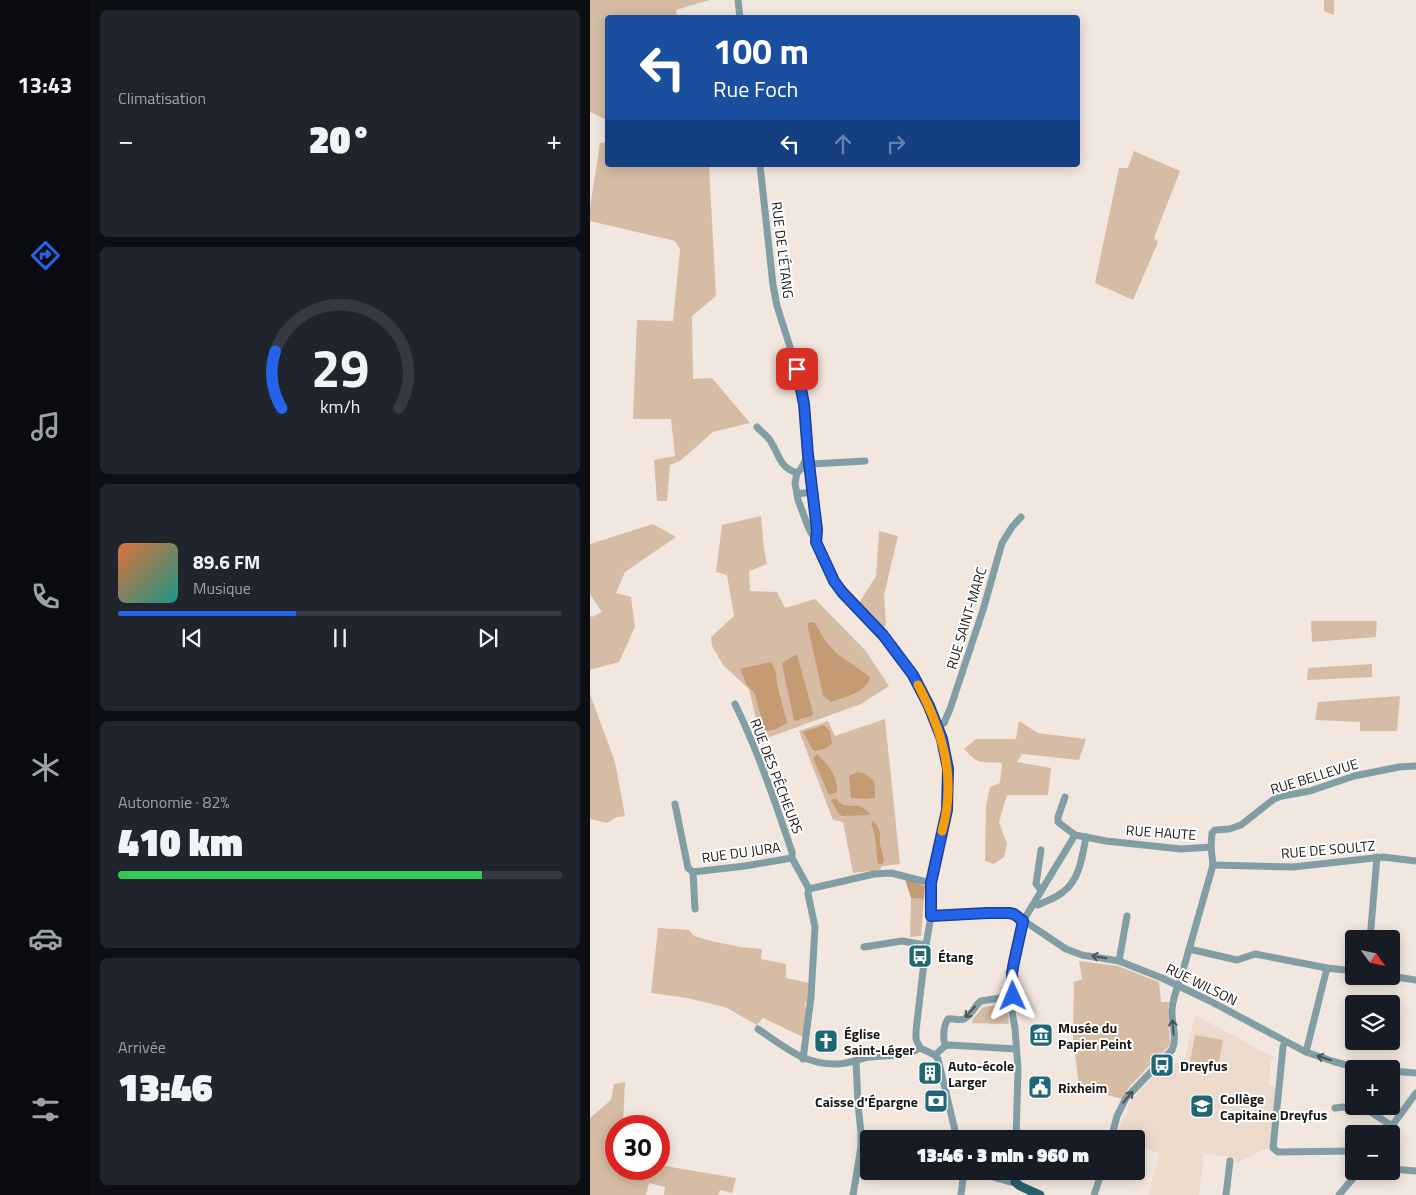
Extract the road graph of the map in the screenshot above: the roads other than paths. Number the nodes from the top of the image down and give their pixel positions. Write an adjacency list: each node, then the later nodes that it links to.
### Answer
1 (738, 0): 2 (street)
2 (740, 15)
3 (760, 167): 5 (street, RUE DE L'ÉTANG)
4 (756, 427): 8 (street)
5 (808, 455): 7 (street, RUE DE L'ÉTANG); 8 (street, RUE DE L'ÉTANG)
6 (865, 461): 7 (street)
7 (809, 465): 8 (street); 9 (street, RUE DE L'ÉTANG)
8 (799, 471): 10 (street, RUE DE L'ÉTANG)
9 (812, 492): 10 (street); 12 (street, RUE DE L'ÉTANG)
10 (797, 494): 12 (street, RUE DE L'ÉTANG)
11 (1021, 517): 14 (street, RUE SAINT-MARC)
12 (816, 542): 14 (street, RUE DE L'ÉTANG)
13 (734, 704): 23 (street, RUE DES PÊCHEURS)
14 (938, 727): 27 (street, RUE DE L'ÉTANG)
15 (1416, 766): 20 (street, RUE BELLEVUE)
16 (1065, 797): 18 (street)
17 (675, 804): 26 (street, RUE DU JURA)
18 (1075, 835): 19 (street, RUE HAUTE); 29 (street)
19 (1086, 837): 20 (street, RUE HAUTE); 30 (street)
20 (1211, 847): 25 (street, RUE HAUTE)
21 (1041, 850): 29 (street)
22 (1377, 857): 24 (street, RUE DE SOULTZ); 25 (street, RUE DE SOULTZ); 35 (street)
23 (792, 858): 26 (street, RUE DU JURA); 28 (street, RUE DES PÊCHEURS)
24 (1416, 861)
25 (1213, 865): 38 (street, RUE HAUTE)
26 (693, 872): 31 (street, RUE DU JURA)
27 (931, 883): 28 (street); 32 (street, RUE DE L'ÉTANG)
28 (809, 889): 53 (street)
29 (1041, 890): 30 (street)
30 (1034, 904): 34 (street)
31 (695, 909)
32 (931, 916): 34 (street, RUE WILSON); 36 (street, RUE DE L'ÉTANG)
33 (1128, 916): 39 (street)
34 (1023, 921): 39 (street, RUE WILSON, one-way to 34); 45 (street)
35 (1371, 930)
36 (926, 944): 37 (street); 49 (street, RUE DE L'ÉTANG)
37 (864, 947)
38 (1189, 949): 40 (street); 44 (street, RUE HAUTE)
39 (1119, 961): 44 (street, RUE WILSON)
40 (1327, 968): 41 (street); 51 (street)
41 (1345, 970)
42 (1400, 978): 43 (street)
43 (1416, 980)
44 (1177, 985): 47 (street, RUE WILSON); 65 (street, RUE HAUTE, one-way to 44)
45 (1013, 996): 48 (street, one-way to 48); 50 (street)
46 (758, 1029): 53 (street)
47 (1285, 1042): 51 (street, RUE WILSON); 66 (street)
48 (945, 1046): 50 (street); 52 (street)
49 (920, 1048): 52 (street); 54 (street)
50 (1016, 1050): 64 (street)
51 (1306, 1052): 55 (street, RUE WILSON, one-way to 51)
52 (935, 1055): 63 (street)
53 (802, 1059): 54 (street)
54 (856, 1061): 62 (street)
55 (1345, 1064)
56 (1400, 1072): 57 (street)
57 (1416, 1073)
58 (1416, 1093): 61 (street)
59 (1335, 1108): 60 (street)
60 (1391, 1125)
61 (1393, 1125)
62 (861, 1130)
63 (955, 1130)
64 (1016, 1130)
65 (1113, 1130)
66 (1345, 1151)
67 (860, 1158): 76 (street)
68 (1230, 1161): 80 (street)
69 (1400, 1170): 70 (street)
70 (1416, 1171)
71 (963, 1180): 77 (street)
72 (1003, 1180): 75 (street)
73 (1099, 1180): 79 (street)
74 (1352, 1180): 81 (street)
75 (1016, 1182): 78 (main road)
76 (854, 1195)
77 (960, 1195)
78 (1040, 1195)
79 (1094, 1195)
80 (1226, 1195)
81 (1339, 1195)

